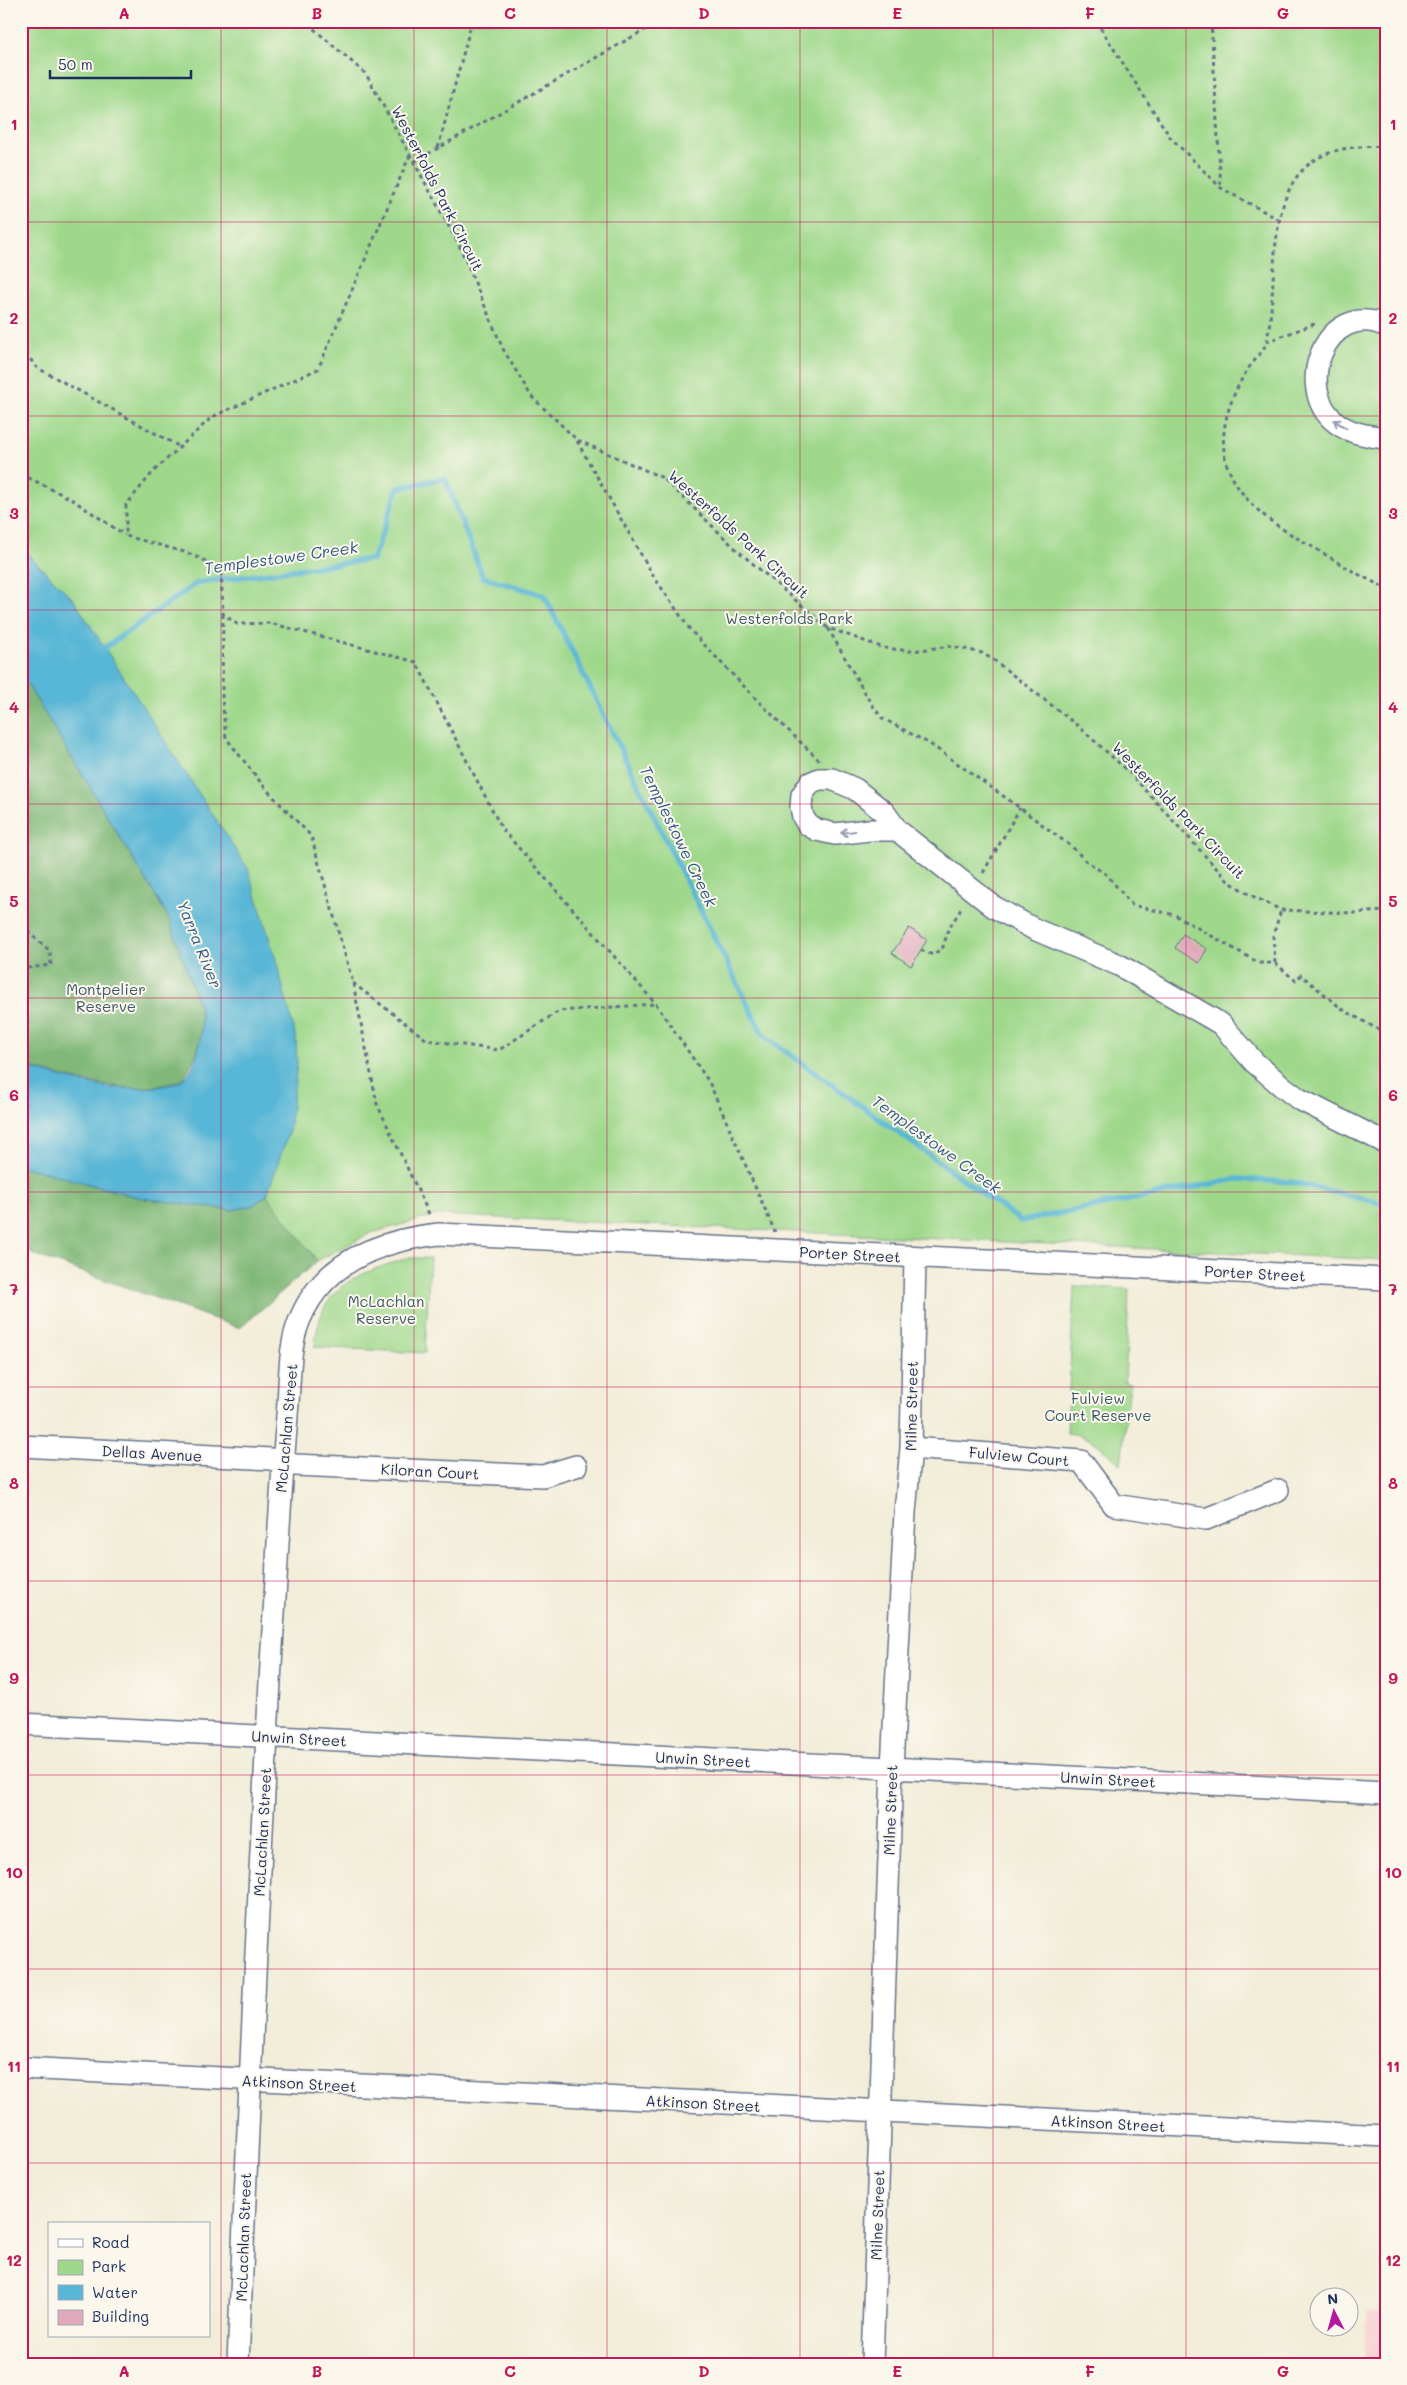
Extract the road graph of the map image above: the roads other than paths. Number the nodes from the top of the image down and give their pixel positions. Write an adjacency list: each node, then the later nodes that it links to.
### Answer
1 (1386, 326): 2 (street, one-way to 1)
2 (1386, 438)
3 (897, 830): 3 (street, one-way to 3); 4 (street)
4 (1386, 1143)
5 (915, 1257): 6 (street, Porter Street); 7 (street, Porter Street); 9 (street, Milne Street)
6 (1386, 1279)
7 (326, 1280): 10 (street, McLachlan Street)
8 (21, 1446): 10 (street, Dellas Avenue)
9 (911, 1448): 12 (street, Fulview Court); 15 (street, Milne Street)
10 (283, 1462): 11 (street, Kiloran Court); 14 (street, McLachlan Street)
11 (576, 1466)
12 (1278, 1490)
13 (21, 1724): 14 (street, Unwin Street)
14 (266, 1736): 15 (street, Unwin Street); 18 (street, McLachlan Street)
15 (892, 1768): 16 (street, Unwin Street); 19 (street, Milne Street)
16 (1386, 1793)
17 (21, 2068): 18 (street, Atkinson Street)
18 (250, 2080): 19 (street, Atkinson Street); 21 (street, McLachlan Street)
19 (880, 2112): 20 (street, Atkinson Street); 22 (street, Milne Street)
20 (1386, 2136)
21 (238, 2364)
22 (872, 2364)

